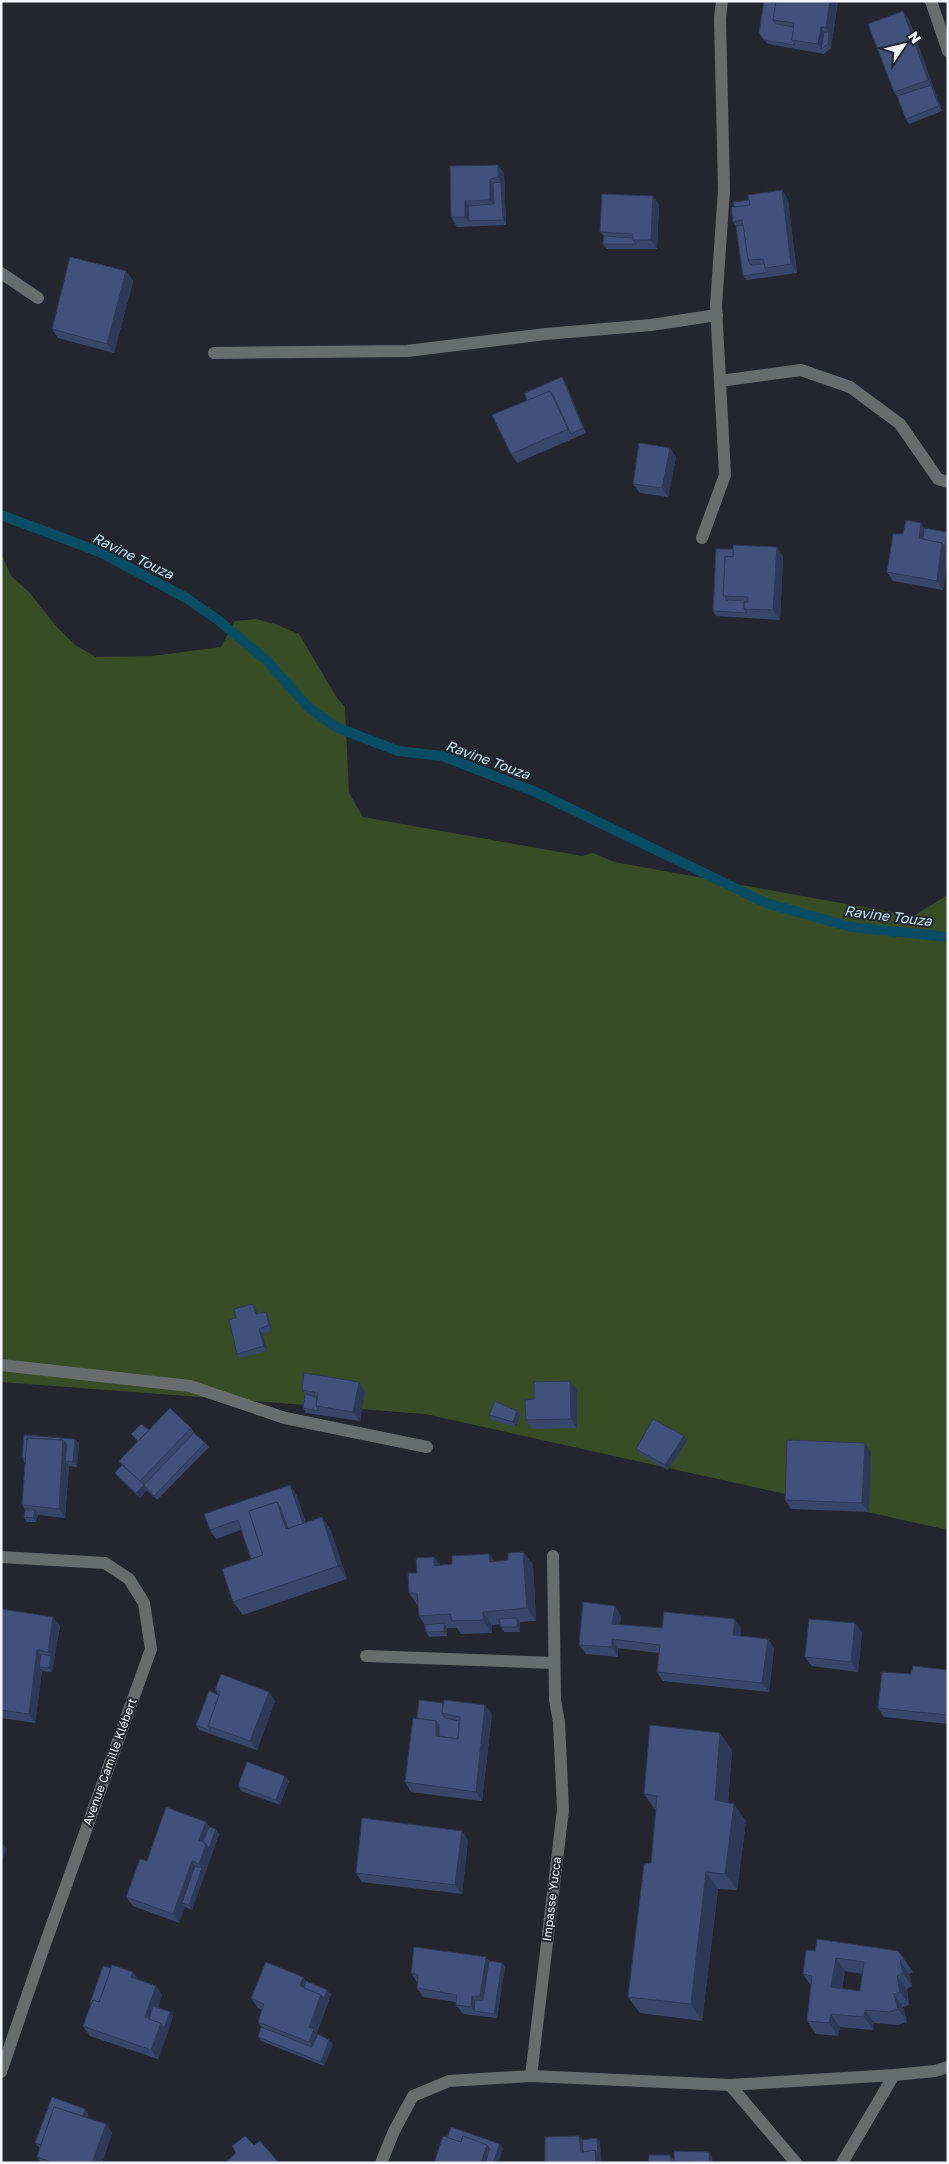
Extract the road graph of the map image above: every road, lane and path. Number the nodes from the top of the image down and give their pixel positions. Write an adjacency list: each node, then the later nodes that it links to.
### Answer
1 (722, 1): 6 (street)
2 (931, 1): 3 (street)
3 (948, 51)
4 (1, 273): 5 (street)
5 (38, 298)
6 (717, 315): 7 (street); 8 (street)
7 (214, 352)
8 (720, 381): 9 (street); 10 (street)
9 (948, 482)
10 (702, 538)
11 (1, 1365): 12 (street)
12 (427, 1448)
13 (553, 1556): 16 (street, Impasse Yucca)
14 (1, 1558): 18 (street, Avenue Camille Klébert)
15 (366, 1656): 16 (street)
16 (554, 1663): 20 (street, Impasse Yucca)
17 (948, 2066): 19 (street)
18 (1, 2072)
19 (894, 2075): 21 (street); 24 (street)
20 (531, 2076): 21 (street); 22 (street)
21 (730, 2085): 23 (street)
22 (382, 2163)
23 (796, 2163)
24 (842, 2163)

